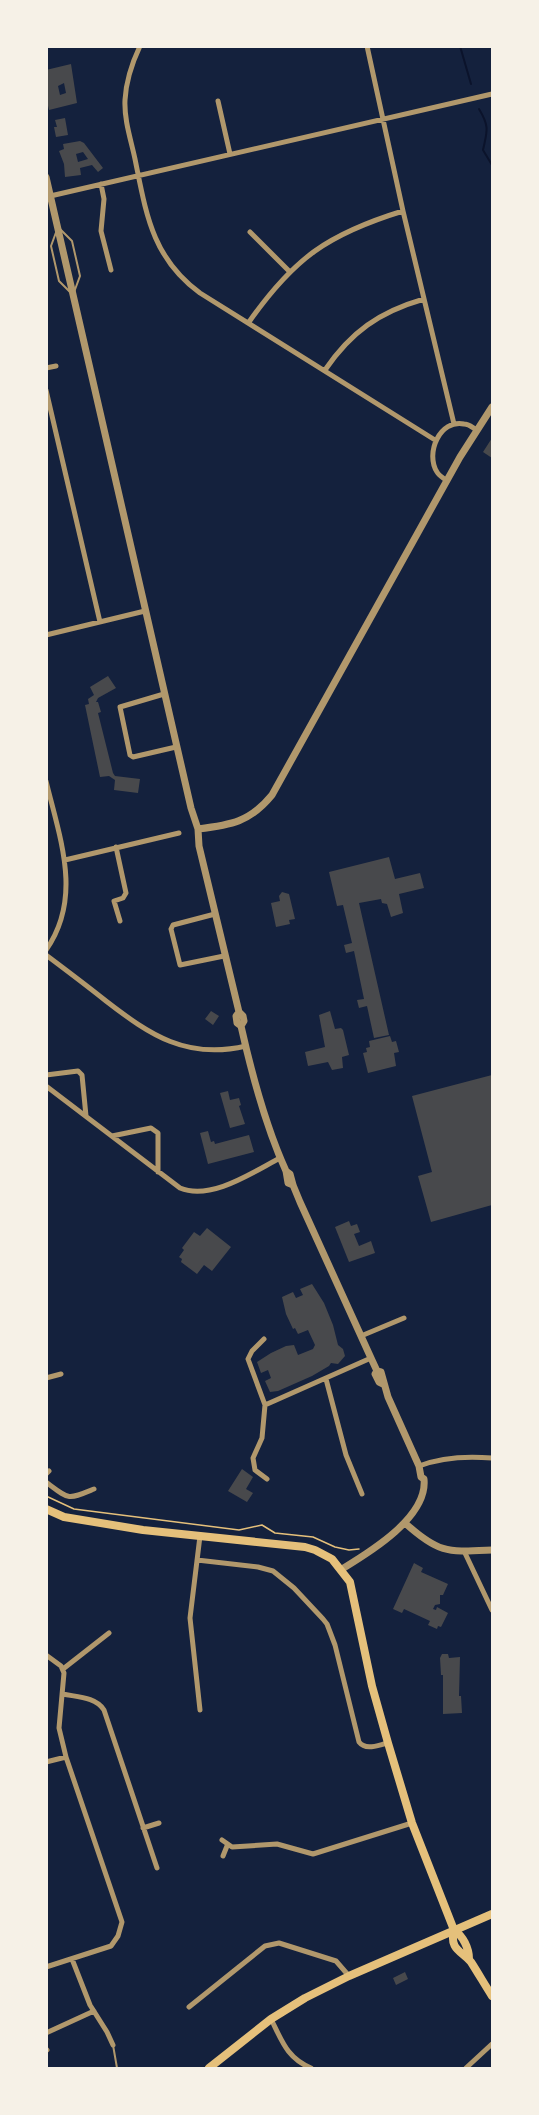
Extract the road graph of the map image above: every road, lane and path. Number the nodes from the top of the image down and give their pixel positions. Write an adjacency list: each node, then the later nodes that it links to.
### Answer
1 (140, 46): 7 (street)
2 (367, 46): 5 (street)
3 (492, 94): 5 (street)
4 (218, 100): 6 (street)
5 (384, 119): 6 (street); 11 (street)
6 (230, 154): 7 (street)
7 (138, 175): 9 (street); 16 (street)
8 (46, 177): 10 (street)
9 (101, 184): 10 (street); 13 (street)
10 (49, 197): 26 (street)
11 (403, 211): 14 (street); 15 (street)
12 (250, 232): 14 (street)
13 (111, 270)
14 (289, 272): 16 (street)
15 (424, 298): 19 (street); 22 (street)
16 (249, 322): 19 (street)
17 (56, 366): 18 (street)
18 (46, 368)
19 (325, 370): 24 (street)
20 (46, 390): 27 (street)
21 (492, 407): 23 (street)
22 (454, 424): 23 (street); 24 (street)
23 (477, 430): 25 (street)
24 (435, 440): 25 (street)
25 (447, 481): 32 (street)
26 (145, 611): 27 (street); 29 (street)
27 (100, 622): 28 (street)
28 (46, 635)
29 (164, 694): 30 (street); 30 (street)
30 (176, 747): 32 (street)
31 (46, 781): 35 (street)
32 (198, 829): 36 (street)
33 (179, 833): 34 (street)
34 (116, 847): 35 (street); 37 (street)
35 (65, 860): 38 (street)
36 (215, 914): 39 (street); 39 (street)
37 (120, 921)
38 (46, 952): 40 (street)
39 (224, 956): 40 (street)
40 (246, 1046): 45 (street)
41 (46, 1076): 43 (street)
42 (46, 1086): 43 (street)
43 (86, 1116): 44 (street)
44 (112, 1136): 46 (street); 46 (street)
45 (280, 1158): 46 (street); 48 (street)
46 (158, 1172)
47 (404, 1318): 48 (street)
48 (362, 1336): 50 (street)
49 (264, 1339): 54 (street)
50 (371, 1358): 53 (street); 56 (street)
51 (61, 1374): 52 (street)
52 (46, 1378)
53 (326, 1379): 54 (street); 60 (street)
54 (265, 1405): 57 (street)
55 (492, 1458): 56 (street)
56 (419, 1466): 63 (street)
57 (267, 1479)
58 (46, 1482): 59 (street)
59 (94, 1490)
60 (362, 1494)
61 (46, 1496): 65 (path)
62 (46, 1509): 64 (main road)
63 (405, 1523): 67 (street); 69 (street)
64 (200, 1536): 68 (street); 69 (main road)
65 (360, 1549)
66 (492, 1550): 67 (street)
67 (464, 1551): 70 (street)
68 (197, 1560): 75 (street); 76 (street)
69 (342, 1569): 76 (main road)
70 (492, 1610)
71 (109, 1633): 73 (street)
72 (46, 1655): 73 (street)
73 (63, 1669): 74 (street)
74 (63, 1694): 77 (street); 81 (street)
75 (200, 1710)
76 (388, 1743): 80 (main road)
77 (66, 1757): 78 (street); 88 (street)
78 (46, 1762)
79 (159, 1823): 81 (street)
80 (412, 1823): 83 (street); 87 (main road)
81 (143, 1828): 85 (street)
82 (222, 1840): 83 (street)
83 (227, 1846): 84 (street)
84 (223, 1856)
85 (157, 1868)
86 (492, 1914): 87 (main road)
87 (454, 1930): 90 (main road); 91 (main road)
88 (72, 1959): 89 (street); 93 (street)
89 (46, 1967)
90 (349, 1976): 92 (street); 94 (main road)
91 (492, 1996)
92 (189, 2007)
93 (94, 2011): 95 (street); 97 (street)
94 (271, 2019): 98 (street); 100 (main road)
95 (46, 2033)
96 (492, 2044): 102 (street)
97 (113, 2045): 99 (lane)
98 (302, 2067): 101 (street)
99 (117, 2068)
100 (209, 2068)
101 (311, 2068)
102 (466, 2068)

